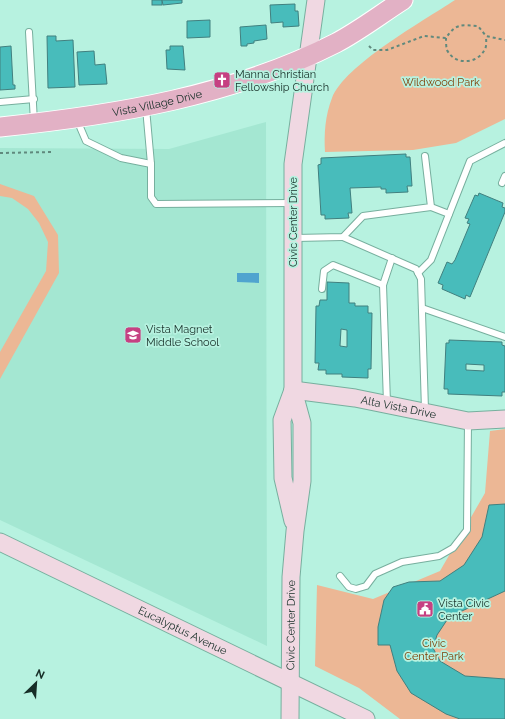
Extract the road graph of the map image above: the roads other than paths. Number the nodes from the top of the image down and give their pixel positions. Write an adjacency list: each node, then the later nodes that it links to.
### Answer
1 (316, 0): 4 (main road, Civic Center Drive)
2 (403, 0): 4 (main road, Vista Village Drive)
3 (29, 32): 5 (lane)
4 (308, 55): 7 (main road, Vista Village Drive); 16 (main road, Civic Center Drive)
5 (34, 98): 6 (lane); 9 (lane)
6 (0, 102)
7 (146, 106): 8 (main road, Vista Village Drive); 13 (lane)
8 (76, 118): 9 (main road, Vista Village Drive); 13 (lane)
9 (34, 123): 10 (main road, Vista Village Drive)
10 (0, 127)
11 (505, 143): 18 (lane)
12 (425, 156): 17 (lane)
13 (151, 164): 16 (lane)
14 (505, 176): 15 (lane)
15 (502, 183)
16 (293, 203): 20 (main road, Civic Center Drive)
17 (431, 207): 18 (lane); 19 (lane)
18 (449, 214): 22 (lane)
19 (343, 237): 20 (lane); 21 (lane)
20 (293, 238): 27 (main road, Civic Center Drive)
21 (392, 258): 22 (lane); 23 (lane)
22 (418, 273): 25 (lane)
23 (383, 285): 24 (lane); 28 (lane)
24 (322, 289)
25 (422, 308): 26 (lane); 29 (lane)
26 (505, 337)
27 (292, 390): 28 (main road, Alta Vista Drive); 34 (main road, Civic Center Drive)
28 (387, 405): 29 (main road, Alta Vista Drive)
29 (425, 412): 31 (main road, Alta Vista Drive)
30 (505, 419): 31 (main road, Alta Vista Drive)
31 (468, 422): 33 (lane)
32 (0, 542): 34 (main road, Eucalyptus Avenue)
33 (340, 576)
34 (290, 682): 35 (main road, Civic Center Drive); 36 (main road, Eucalyptus Avenue)
35 (290, 719)
36 (366, 719)

